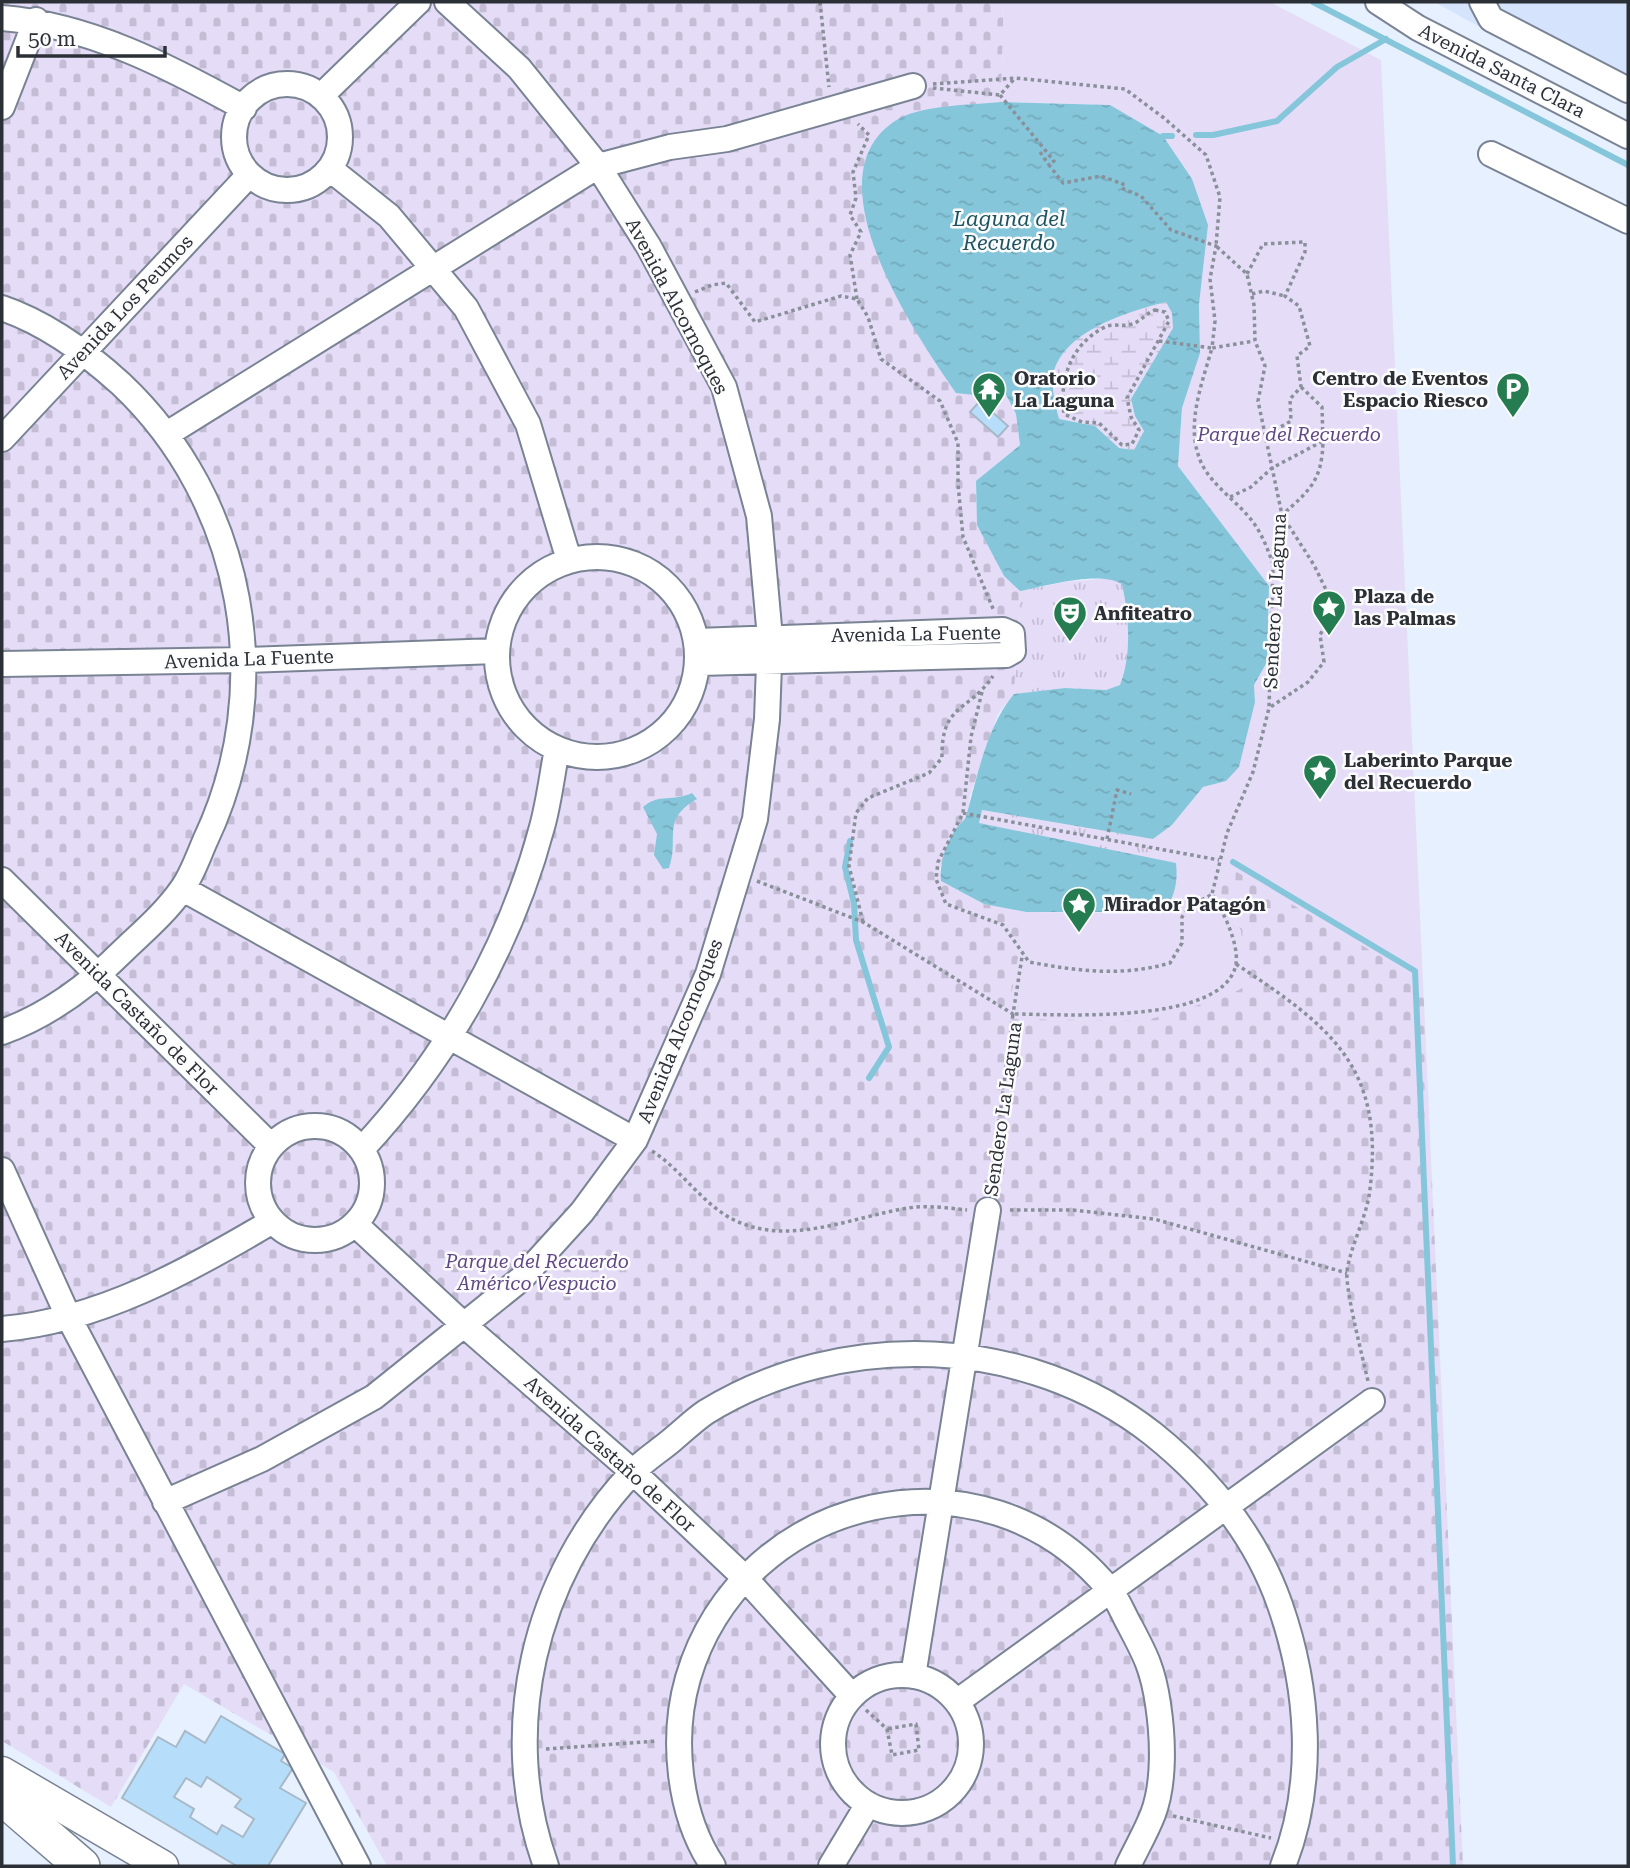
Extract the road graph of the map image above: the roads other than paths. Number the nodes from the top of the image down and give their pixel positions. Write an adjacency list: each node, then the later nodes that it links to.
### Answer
1 (418, 2): 9 (street)
2 (447, 2): 14 (street, Avenida Alcornoques)
3 (1378, 2): 12 (street, Avenida Santa Clara)
4 (1482, 2): 8 (street)
5 (2, 18): 6 (street)
6 (36, 20): 10 (street); 11 (street)
7 (913, 86): 14 (street)
8 (1628, 90)
9 (321, 96): 11 (street); 15 (street)
10 (2, 107)
11 (244, 108): 16 (street)
12 (1628, 136)
13 (1491, 154): 17 (street)
14 (598, 166): 18 (street); 24 (street, Avenida Alcornoques)
15 (330, 169): 16 (street); 18 (street)
16 (249, 175): 20 (street, Avenida Los Peumos)
17 (1628, 221)
18 (435, 269): 21 (street); 23 (street)
19 (2, 308): 20 (street)
20 (84, 351): 21 (street); 22 (street, Avenida Los Peumos)
21 (167, 434): 27 (street)
22 (2, 439)
23 (569, 561): 25 (street); 26 (street)
24 (769, 650): 24 (street, Avenida La Fuente); 26 (street, Avenida La Fuente); 35 (street, Avenida Alcornoques)
25 (496, 651): 27 (street, Avenida La Fuente); 29 (street)
26 (699, 652): 29 (street)
27 (245, 660): 28 (street, Avenida La Fuente); 31 (street)
28 (2, 664)
29 (557, 749): 34 (street)
30 (2, 880): 32 (street, Avenida Castaño de Flor)
31 (183, 888): 32 (street); 34 (street)
32 (99, 974): 33 (street); 36 (street, Avenida Castaño de Flor)
33 (2, 1032)
34 (450, 1038): 35 (street); 37 (street)
35 (635, 1140): 43 (street, Avenida Alcornoques)
36 (271, 1146): 37 (street); 40 (street)
37 (362, 1149): 41 (street)
38 (2, 1170): 42 (street)
39 (988, 1210): 45 (street, Sendero La Laguna)
40 (271, 1222): 41 (street); 42 (street)
41 (355, 1224): 43 (street, Avenida Castaño de Flor)
42 (68, 1316): 44 (street); 49 (street)
43 (464, 1325): 47 (street, Avenida Castaño de Flor); 49 (street, Avenida Alcornoques)
44 (2, 1329)
45 (965, 1355): 47 (street); 48 (street, Sendero La Laguna); 50 (street)
46 (1372, 1401): 50 (street)
47 (633, 1472): 51 (street, Avenida Castaño de Flor); 63 (street)
48 (941, 1501): 51 (street); 52 (street); 53 (street, Sendero La Laguna)
49 (165, 1502): 62 (street)
50 (1227, 1507): 52 (street); 67 (street)
51 (744, 1577): 54 (street, Avenida Castaño de Flor); 64 (street)
52 (1111, 1591): 55 (street); 66 (street)
53 (913, 1676): 54 (street); 55 (street)
54 (852, 1696): 58 (street)
55 (958, 1701): 58 (street)
56 (2, 1772): 61 (main road)
57 (2, 1797): 60 (highway)
58 (868, 1804): 65 (street)
59 (2, 1821): 60 (highway)
60 (81, 1866)
61 (163, 1866)
62 (358, 1866)
63 (546, 1866)
64 (713, 1866)
65 (831, 1866)
66 (1128, 1866)
67 (1283, 1866)

